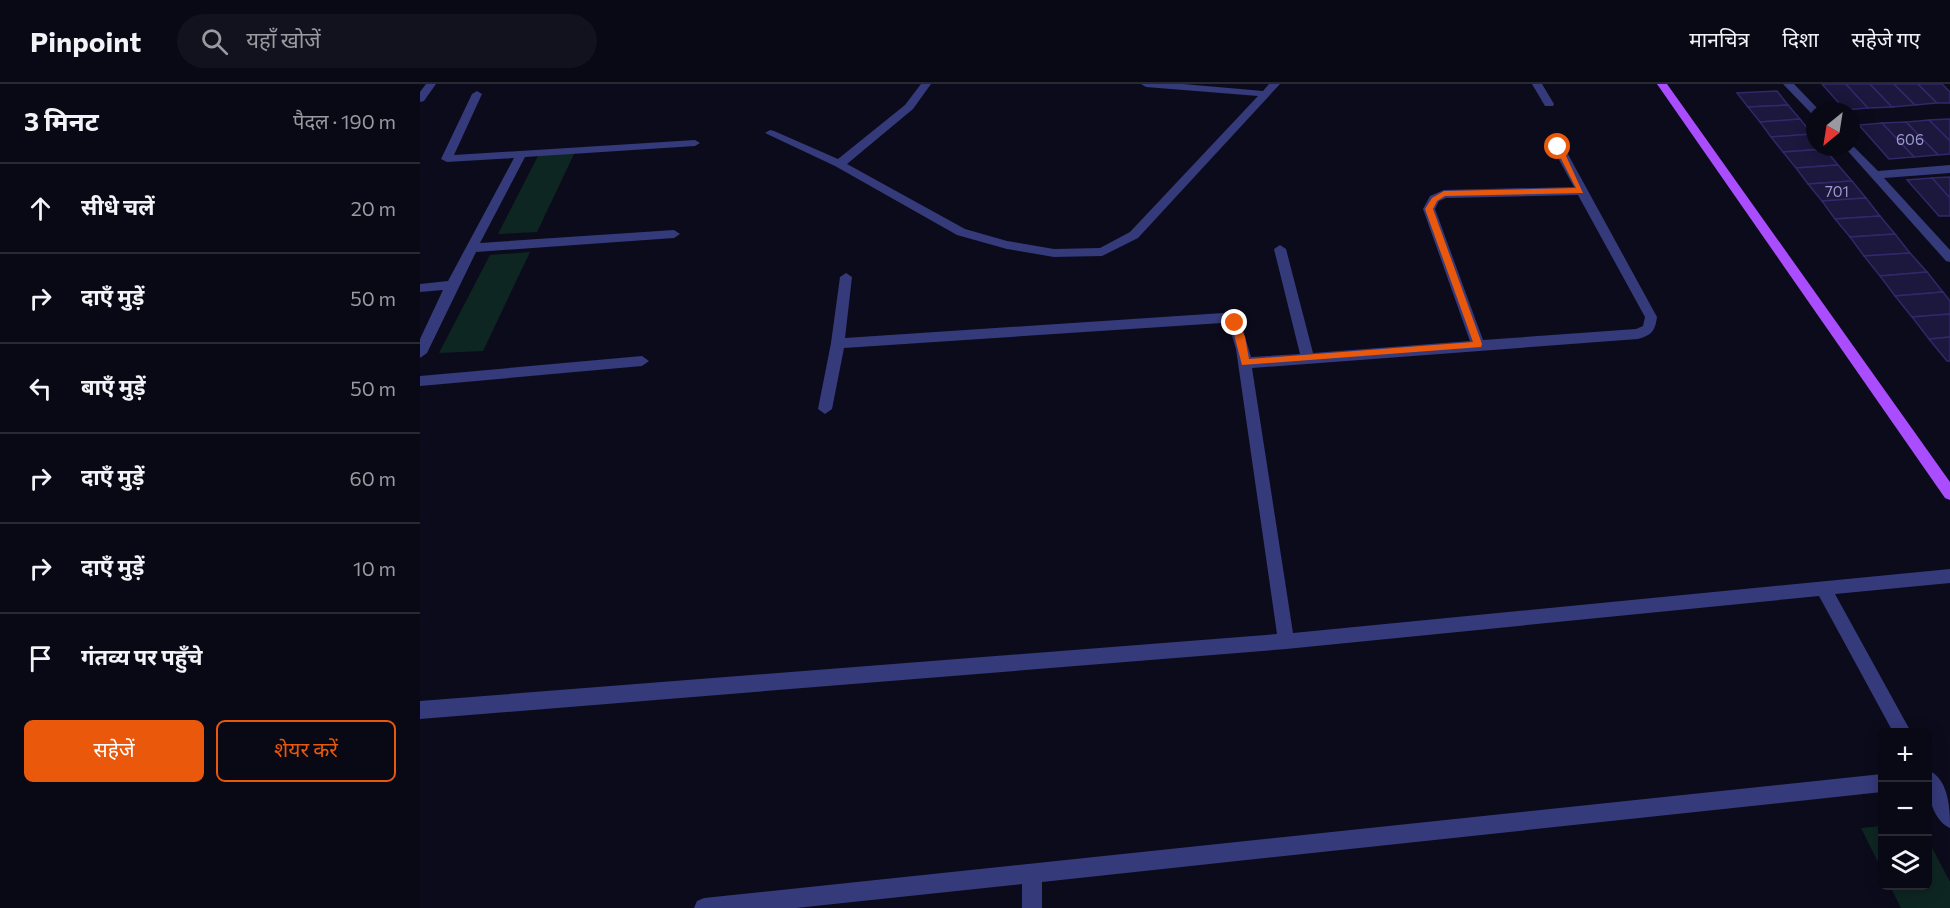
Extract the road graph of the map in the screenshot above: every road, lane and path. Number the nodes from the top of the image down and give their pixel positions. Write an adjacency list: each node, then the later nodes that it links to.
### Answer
1 (431, 84): 10 (street)
2 (926, 84): 18 (street)
3 (1146, 84): 9 (street)
4 (1275, 84): 9 (street)
5 (1538, 84): 12 (street)
6 (1662, 84): 37 (main road)
7 (1788, 84): 11 (street)
8 (477, 94): 16 (street)
9 (1265, 94): 18 (street)
10 (420, 99)
11 (1806, 102)
12 (1549, 104)
13 (770, 133): 18 (street)
14 (695, 143): 16 (street)
15 (1558, 147): 21 (street)
16 (521, 155): 23 (street)
17 (1859, 156): 20 (street)
18 (839, 164)
19 (1950, 169): 20 (street)
20 (1877, 175): 25 (street)
21 (1581, 191): 30 (street); 30 (street)
22 (674, 234): 23 (street)
23 (471, 248): 27 (street)
24 (1280, 249): 32 (street)
25 (1950, 258)
26 (846, 277): 29 (street)
27 (453, 285): 28 (street); 31 (street)
28 (420, 288)
29 (838, 343): 34 (street); 36 (street)
30 (1478, 344): 32 (street)
31 (420, 353)
32 (1307, 357): 34 (street)
33 (642, 361): 35 (street)
34 (1245, 363): 40 (street)
35 (420, 381)
36 (825, 409)
37 (1950, 494)
38 (1950, 576): 39 (street)
39 (1822, 587): 40 (street); 42 (street)
40 (1286, 641): 41 (street)
41 (420, 710)
42 (1900, 728)
43 (1930, 782): 45 (street)
44 (1878, 783): 46 (street)
45 (1950, 819)
46 (1032, 872): 48 (street); 49 (street)
47 (704, 908): 48 (street)
48 (711, 908)
49 (1032, 908)

